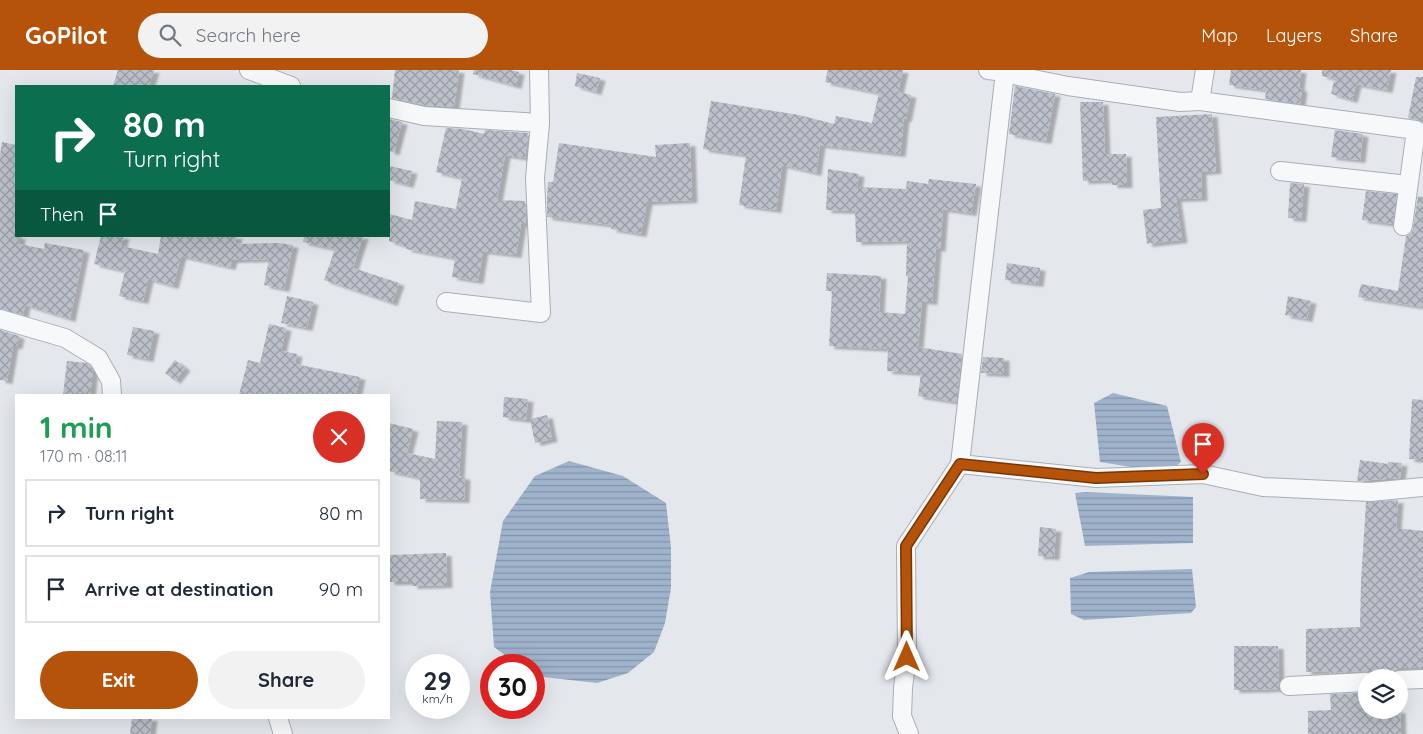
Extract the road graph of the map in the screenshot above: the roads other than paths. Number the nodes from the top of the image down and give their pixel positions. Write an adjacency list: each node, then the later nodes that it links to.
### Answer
1 (249, 70): 5 (street)
2 (538, 70): 8 (street)
3 (1205, 70): 6 (street)
4 (997, 71): 6 (street); 15 (street)
5 (288, 85)
6 (1200, 101): 10 (street)
7 (390, 108): 8 (street)
8 (540, 123): 12 (street)
9 (1280, 171): 10 (street)
10 (1408, 185): 11 (street)
11 (1403, 226)
12 (446, 302)
13 (0, 320): 14 (street)
14 (112, 394)
15 (960, 464): 16 (street); 23 (street)
16 (1423, 487)
17 (1423, 679): 18 (street)
18 (1408, 680)
19 (1358, 682): 20 (street)
20 (1290, 686)
21 (278, 719): 22 (street)
22 (283, 734)
23 (909, 734)

